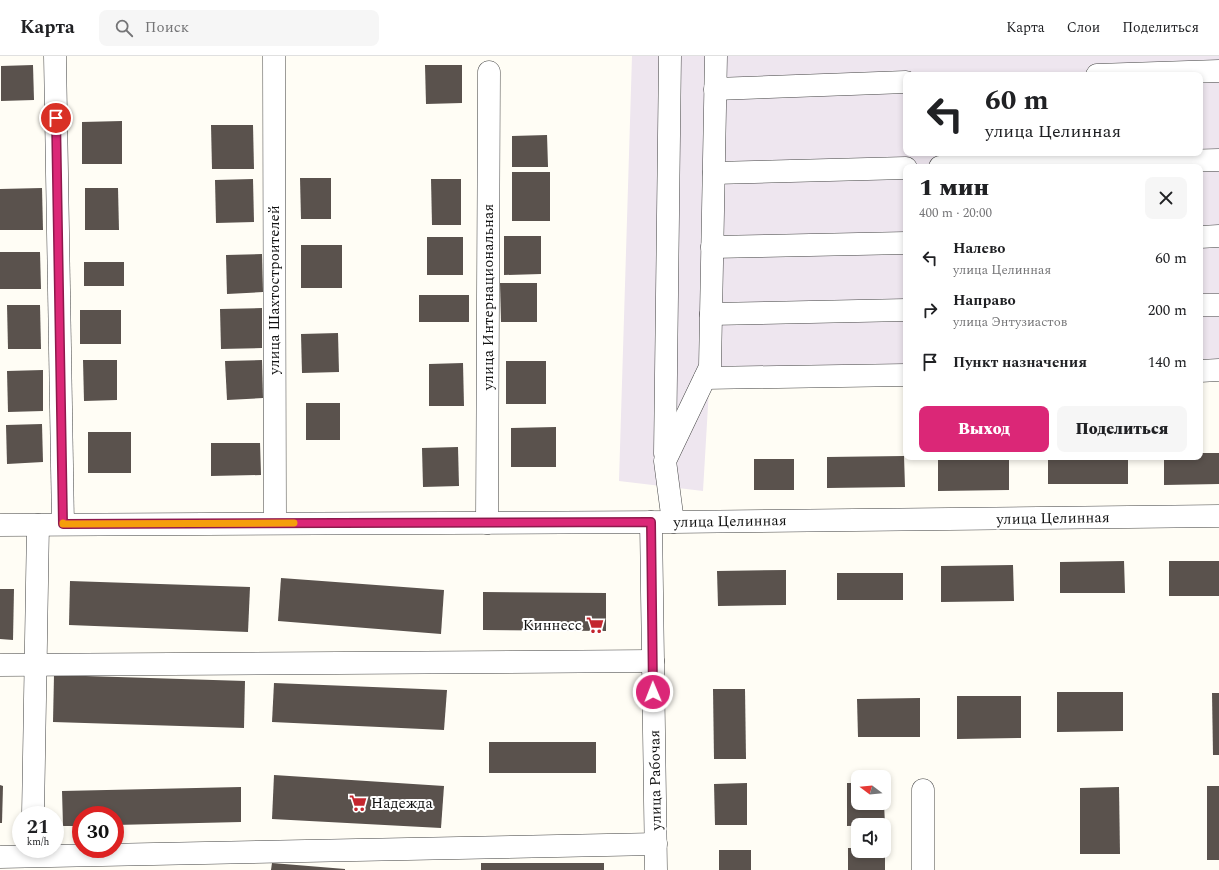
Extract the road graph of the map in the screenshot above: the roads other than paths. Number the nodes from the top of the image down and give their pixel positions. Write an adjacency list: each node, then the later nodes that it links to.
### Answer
1 (55, 56): 32 (street)
2 (274, 56): 30 (street, улица Шахтостроителей)
3 (670, 56): 26 (street)
4 (716, 56): 9 (street)
5 (1219, 70): 7 (street)
6 (489, 72): 31 (street, улица Интернациональная)
7 (1170, 72)
8 (903, 82): 9 (street)
9 (716, 89): 13 (street)
10 (1219, 160): 11 (street)
11 (1060, 164)
12 (903, 168): 13 (street)
13 (714, 173): 17 (street)
14 (1219, 236): 15 (street)
15 (1203, 237)
16 (903, 243): 17 (street)
17 (712, 247): 21 (street)
18 (1203, 305): 19 (street)
19 (1219, 305)
20 (903, 310): 21 (street)
21 (711, 314): 25 (street)
22 (1219, 370): 23 (street)
23 (1203, 371)
24 (903, 375): 25 (street)
25 (705, 378): 26 (street)
26 (665, 461): 29 (street)
27 (1219, 516): 29 (street, улица Целинная)
28 (651, 522): 29 (street, улица Целинная); 31 (street, улица Целинная); 35 (street, улица Рабочая)
29 (673, 522)
30 (274, 523): 31 (street, улица Целинная); 32 (street, улица Целинная)
31 (487, 523)
32 (63, 524): 34 (street, улица Целинная)
33 (0, 525): 34 (street, улица Целинная)
34 (38, 525): 36 (street)
35 (653, 661): 36 (street); 40 (street, улица Рабочая)
36 (36, 664): 37 (street); 39 (street)
37 (0, 665)
38 (923, 790): 44 (street)
39 (33, 806)
40 (656, 844): 42 (street); 43 (street, улица Рабочая)
41 (0, 857): 42 (street)
42 (32, 859)
43 (656, 870)
44 (923, 870)

